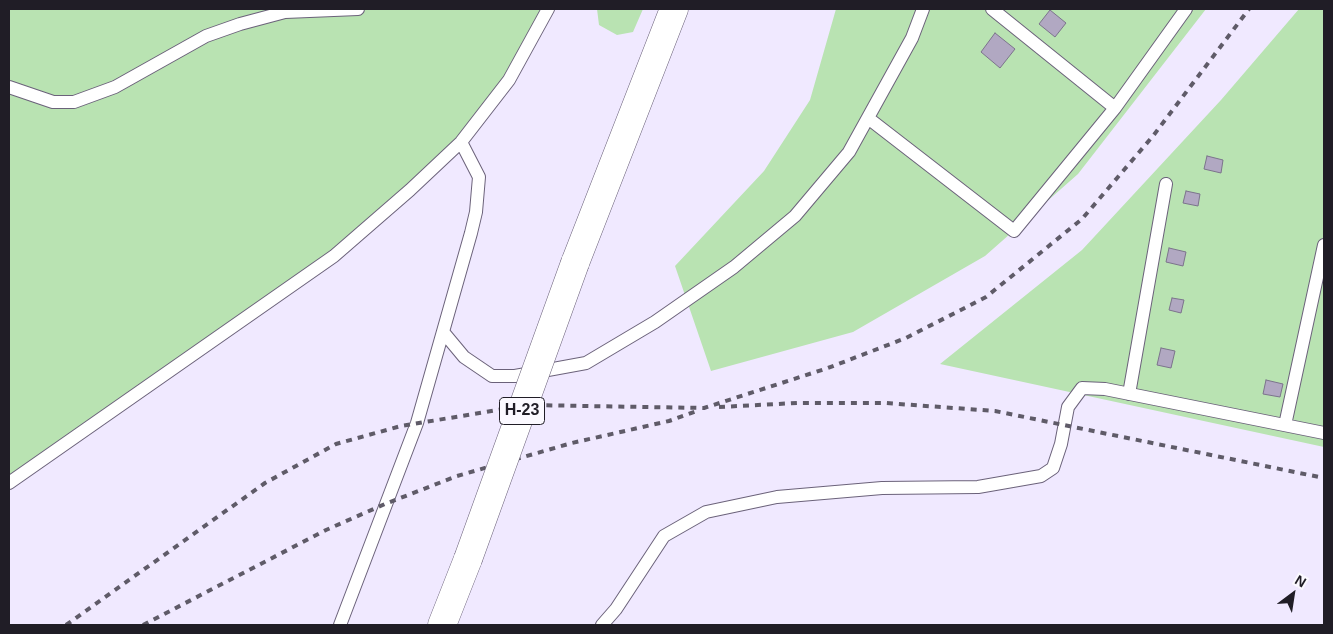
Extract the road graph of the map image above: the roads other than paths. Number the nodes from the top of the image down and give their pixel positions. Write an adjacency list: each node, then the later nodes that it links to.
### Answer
1 (358, 9): 7 (lane)
2 (548, 9): 10 (lane)
3 (674, 9): 19 (main road, Н-23, bridge)
4 (923, 9): 9 (lane)
5 (992, 9): 8 (lane)
6 (1186, 9): 8 (lane)
7 (9, 87)
8 (1115, 108): 9 (lane)
9 (868, 118): 13 (lane)
10 (461, 142): 13 (lane); 17 (lane)
11 (1166, 184): 14 (lane)
12 (1324, 244): 15 (lane)
13 (444, 333): 18 (lane)
14 (1130, 394): 15 (lane); 20 (lane)
15 (1284, 425): 16 (lane)
16 (1324, 433)
17 (9, 483)
18 (340, 625)
19 (442, 625)
20 (602, 625)

